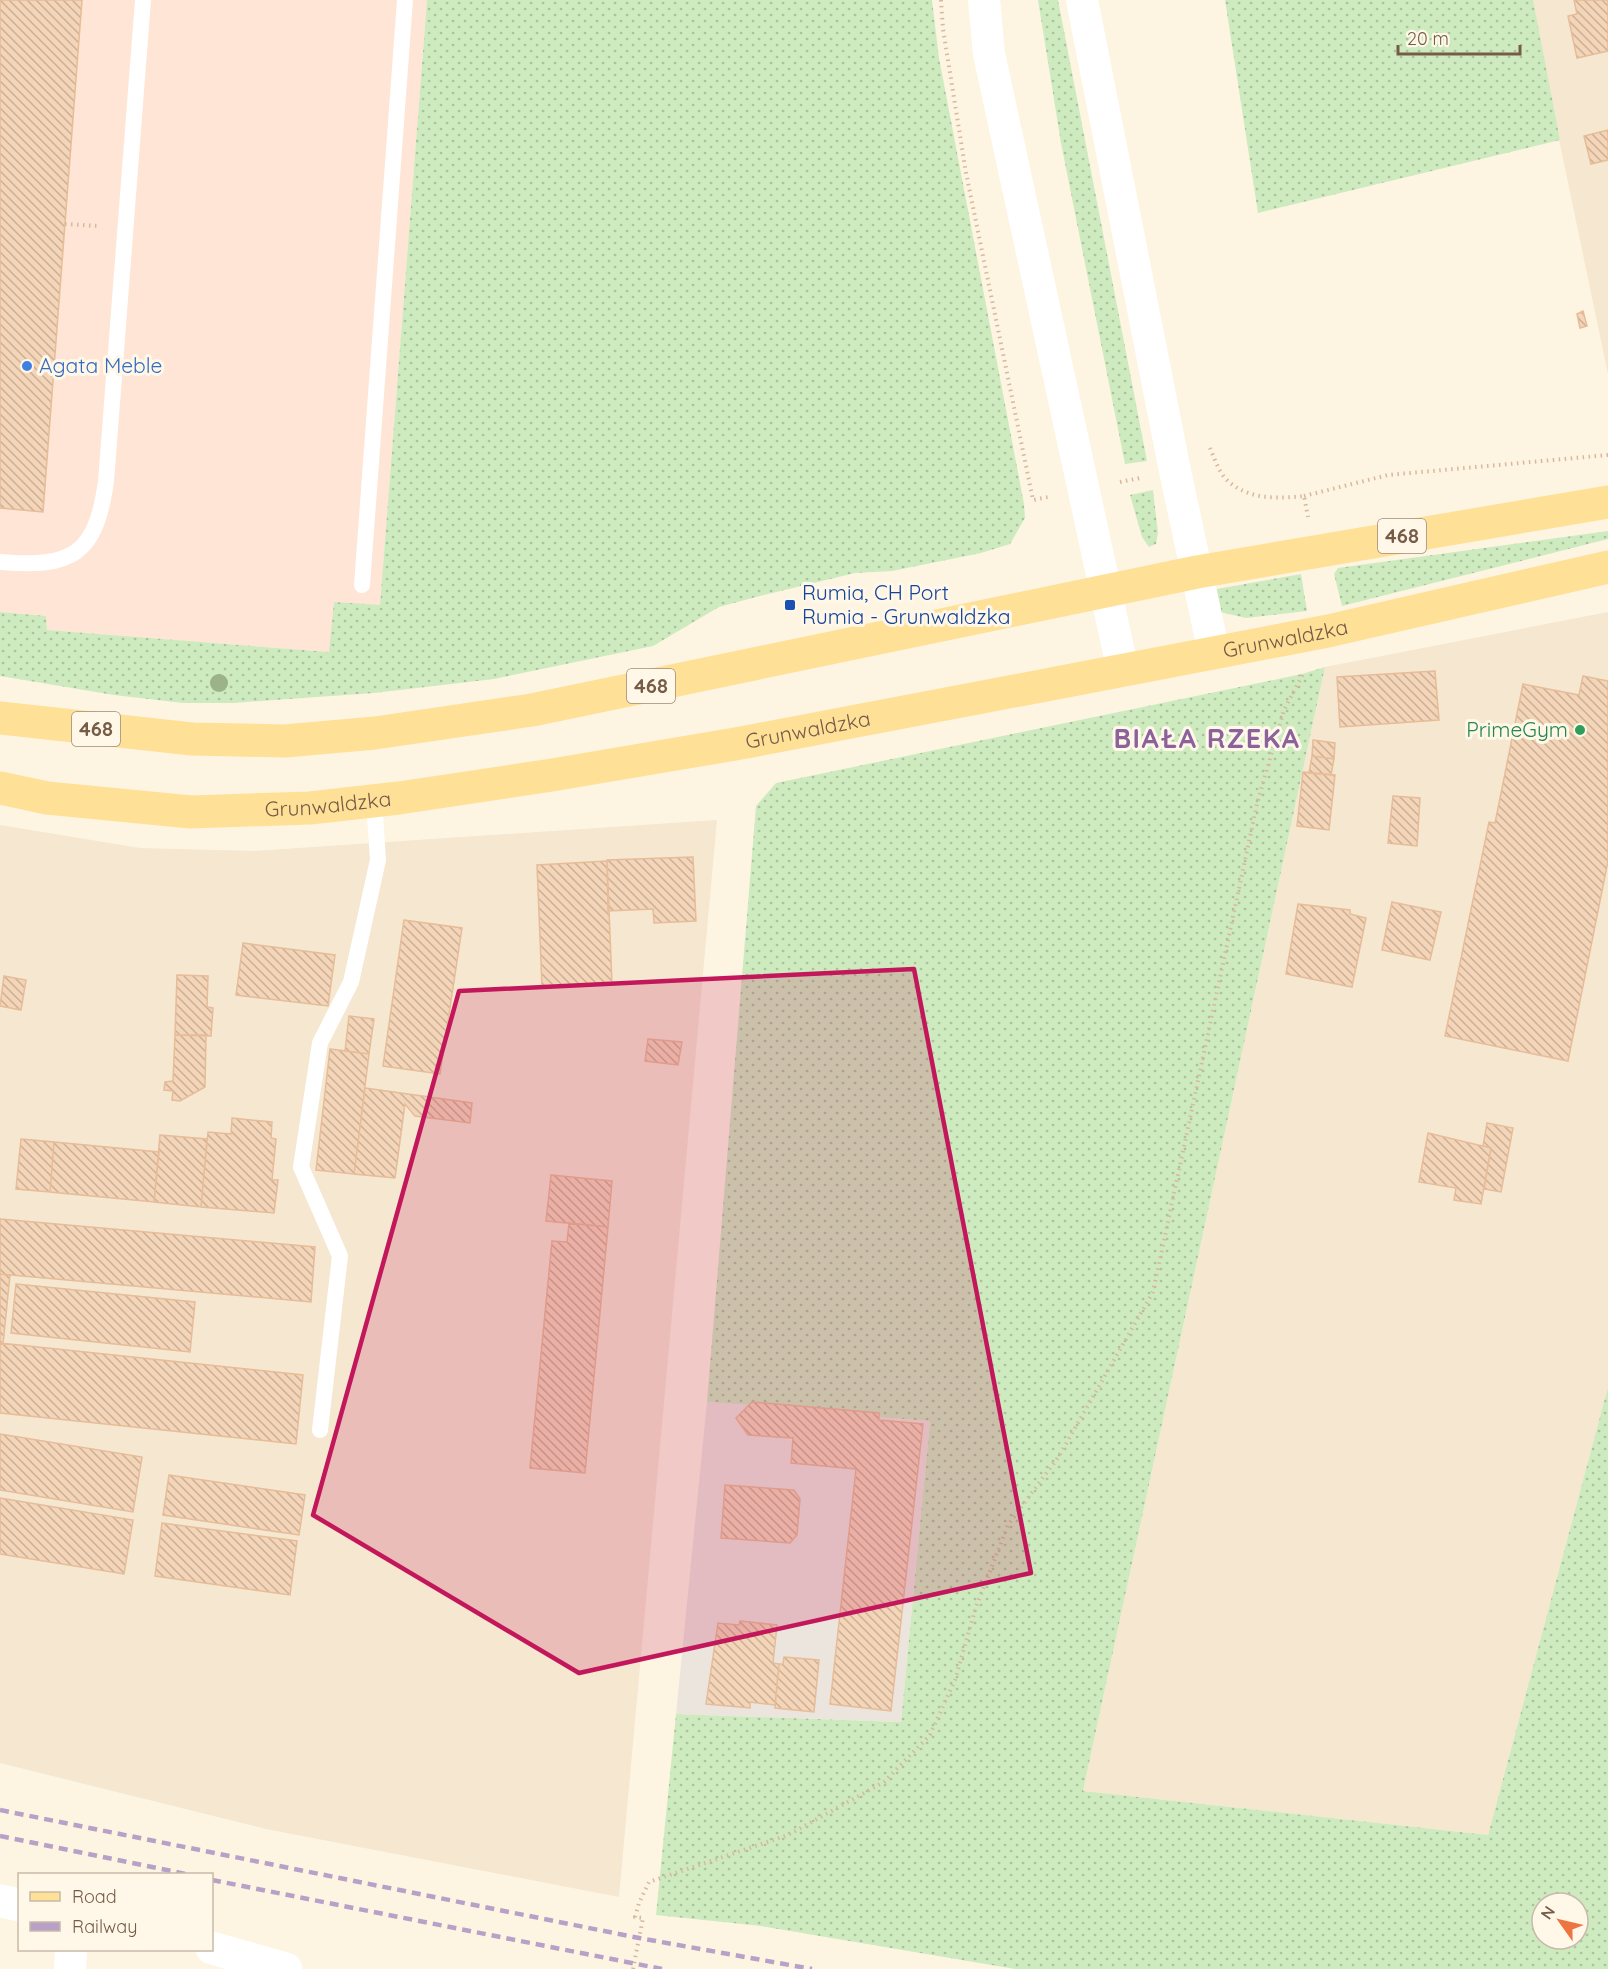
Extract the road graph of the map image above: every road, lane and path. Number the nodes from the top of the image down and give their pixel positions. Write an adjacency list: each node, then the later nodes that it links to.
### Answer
1 (143, 0): 12 (lane)
2 (405, 0): 15 (lane)
3 (941, 0): 9 (path)
4 (984, 0): 9 (street)
5 (1082, 0): 8 (street)
6 (1608, 455): 10 (path)
7 (1217, 462): 8 (path)
8 (1175, 471): 9 (path); 14 (street)
9 (1083, 490): 16 (street)
10 (1304, 496)
11 (1608, 502): 14 (main road, 468)
12 (0, 562)
13 (1608, 567): 17 (main road, Grunwaldzka)
14 (1197, 572): 16 (main road, 468); 17 (street)
15 (362, 585)
16 (1105, 592): 19 (street); 20 (main road, 468)
17 (1214, 652): 19 (main road, Grunwaldzka)
18 (1307, 664): 30 (path)
19 (1123, 670): 22 (main road, Grunwaldzka)
20 (0, 718)
21 (0, 789): 22 (main road, Grunwaldzka)
22 (374, 801): 23 (lane)
23 (320, 1430)
24 (0, 1902): 25 (street)
25 (18, 1905)
26 (213, 1948): 29 (street)
27 (71, 1951): 28 (street)
28 (70, 1969)
29 (286, 1969)
30 (633, 1969)

